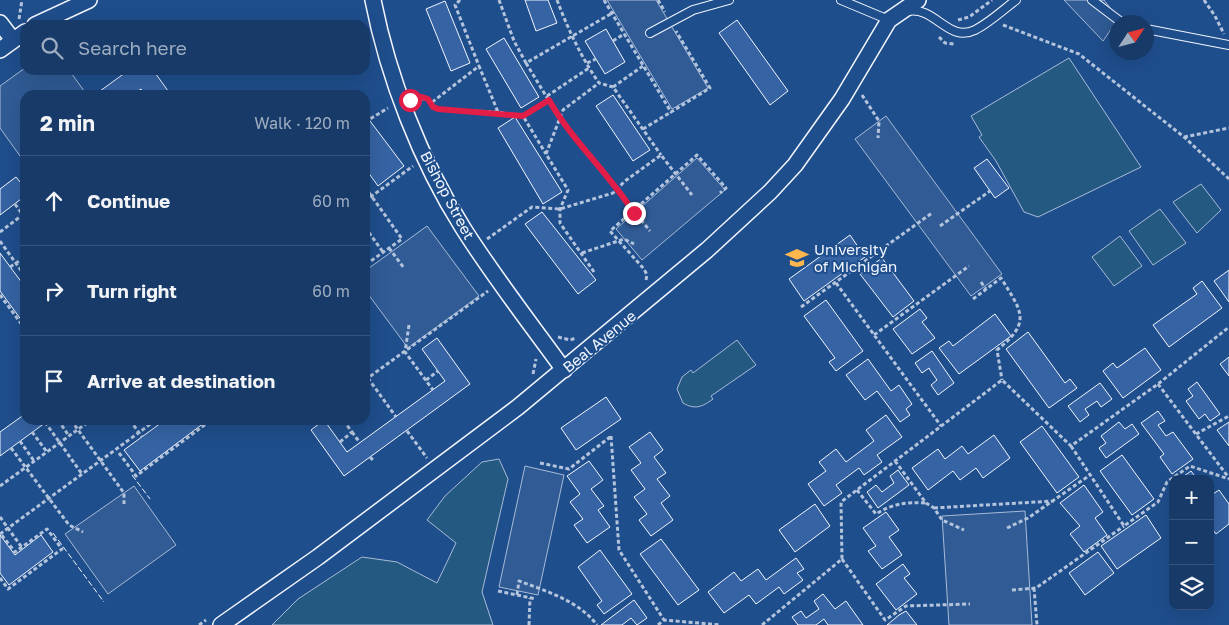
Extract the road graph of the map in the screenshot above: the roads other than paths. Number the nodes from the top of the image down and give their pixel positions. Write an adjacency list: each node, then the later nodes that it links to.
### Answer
1 (89, 0): 10 (street)
2 (373, 0): 17 (street, Bishop Street)
3 (729, 0): 13 (lane)
4 (841, 0): 9 (lane)
5 (918, 0): 9 (street, Beal Avenue)
6 (1016, 0): 9 (lane)
7 (1092, 0): 8 (lane)
8 (1112, 15)
9 (895, 16): 17 (street, Beal Avenue)
10 (46, 20)
11 (0, 23): 14 (street)
12 (1154, 30): 15 (lane)
13 (650, 32)
14 (19, 36): 16 (street)
15 (1227, 41)
16 (0, 50)
17 (564, 370): 18 (street, Beal Avenue)
18 (214, 622)

